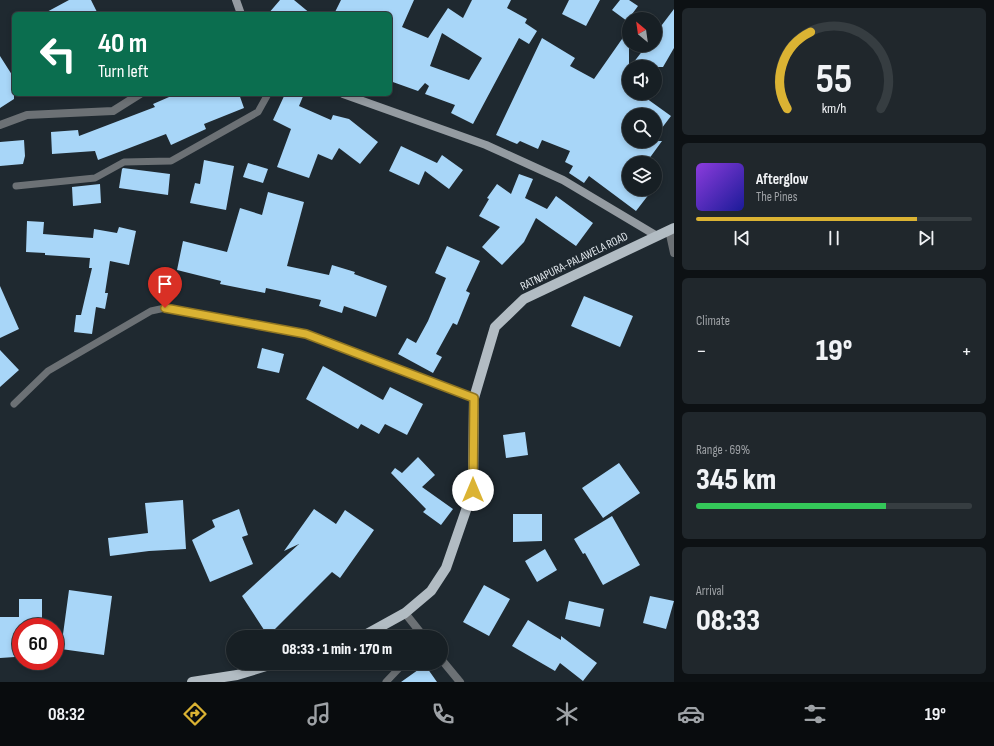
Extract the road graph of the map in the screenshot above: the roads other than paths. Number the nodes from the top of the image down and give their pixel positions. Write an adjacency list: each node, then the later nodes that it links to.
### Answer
1 (236, 0): 2 (street)
2 (240, 12)
3 (137, 96): 6 (street)
4 (267, 96): 7 (lane)
5 (348, 96): 9 (street)
6 (0, 125)
7 (16, 186)
8 (671, 229): 9 (main road, RATNAPURA-PALAWELA ROAD); 10 (street)
9 (657, 236): 11 (main road, RATNAPURA-PALAWELA ROAD)
10 (674, 253)
11 (474, 398): 12 (lane); 13 (main road, RATNAPURA-PALAWELA ROAD)
12 (14, 404)
13 (404, 613): 14 (main road, RATNAPURA-PALAWELA ROAD); 15 (street)
14 (374, 630)
15 (418, 630)
16 (448, 667): 21 (street)
17 (253, 670): 19 (main road)
18 (397, 670): 20 (lane)
19 (192, 682)
20 (386, 682)
21 (460, 682)

